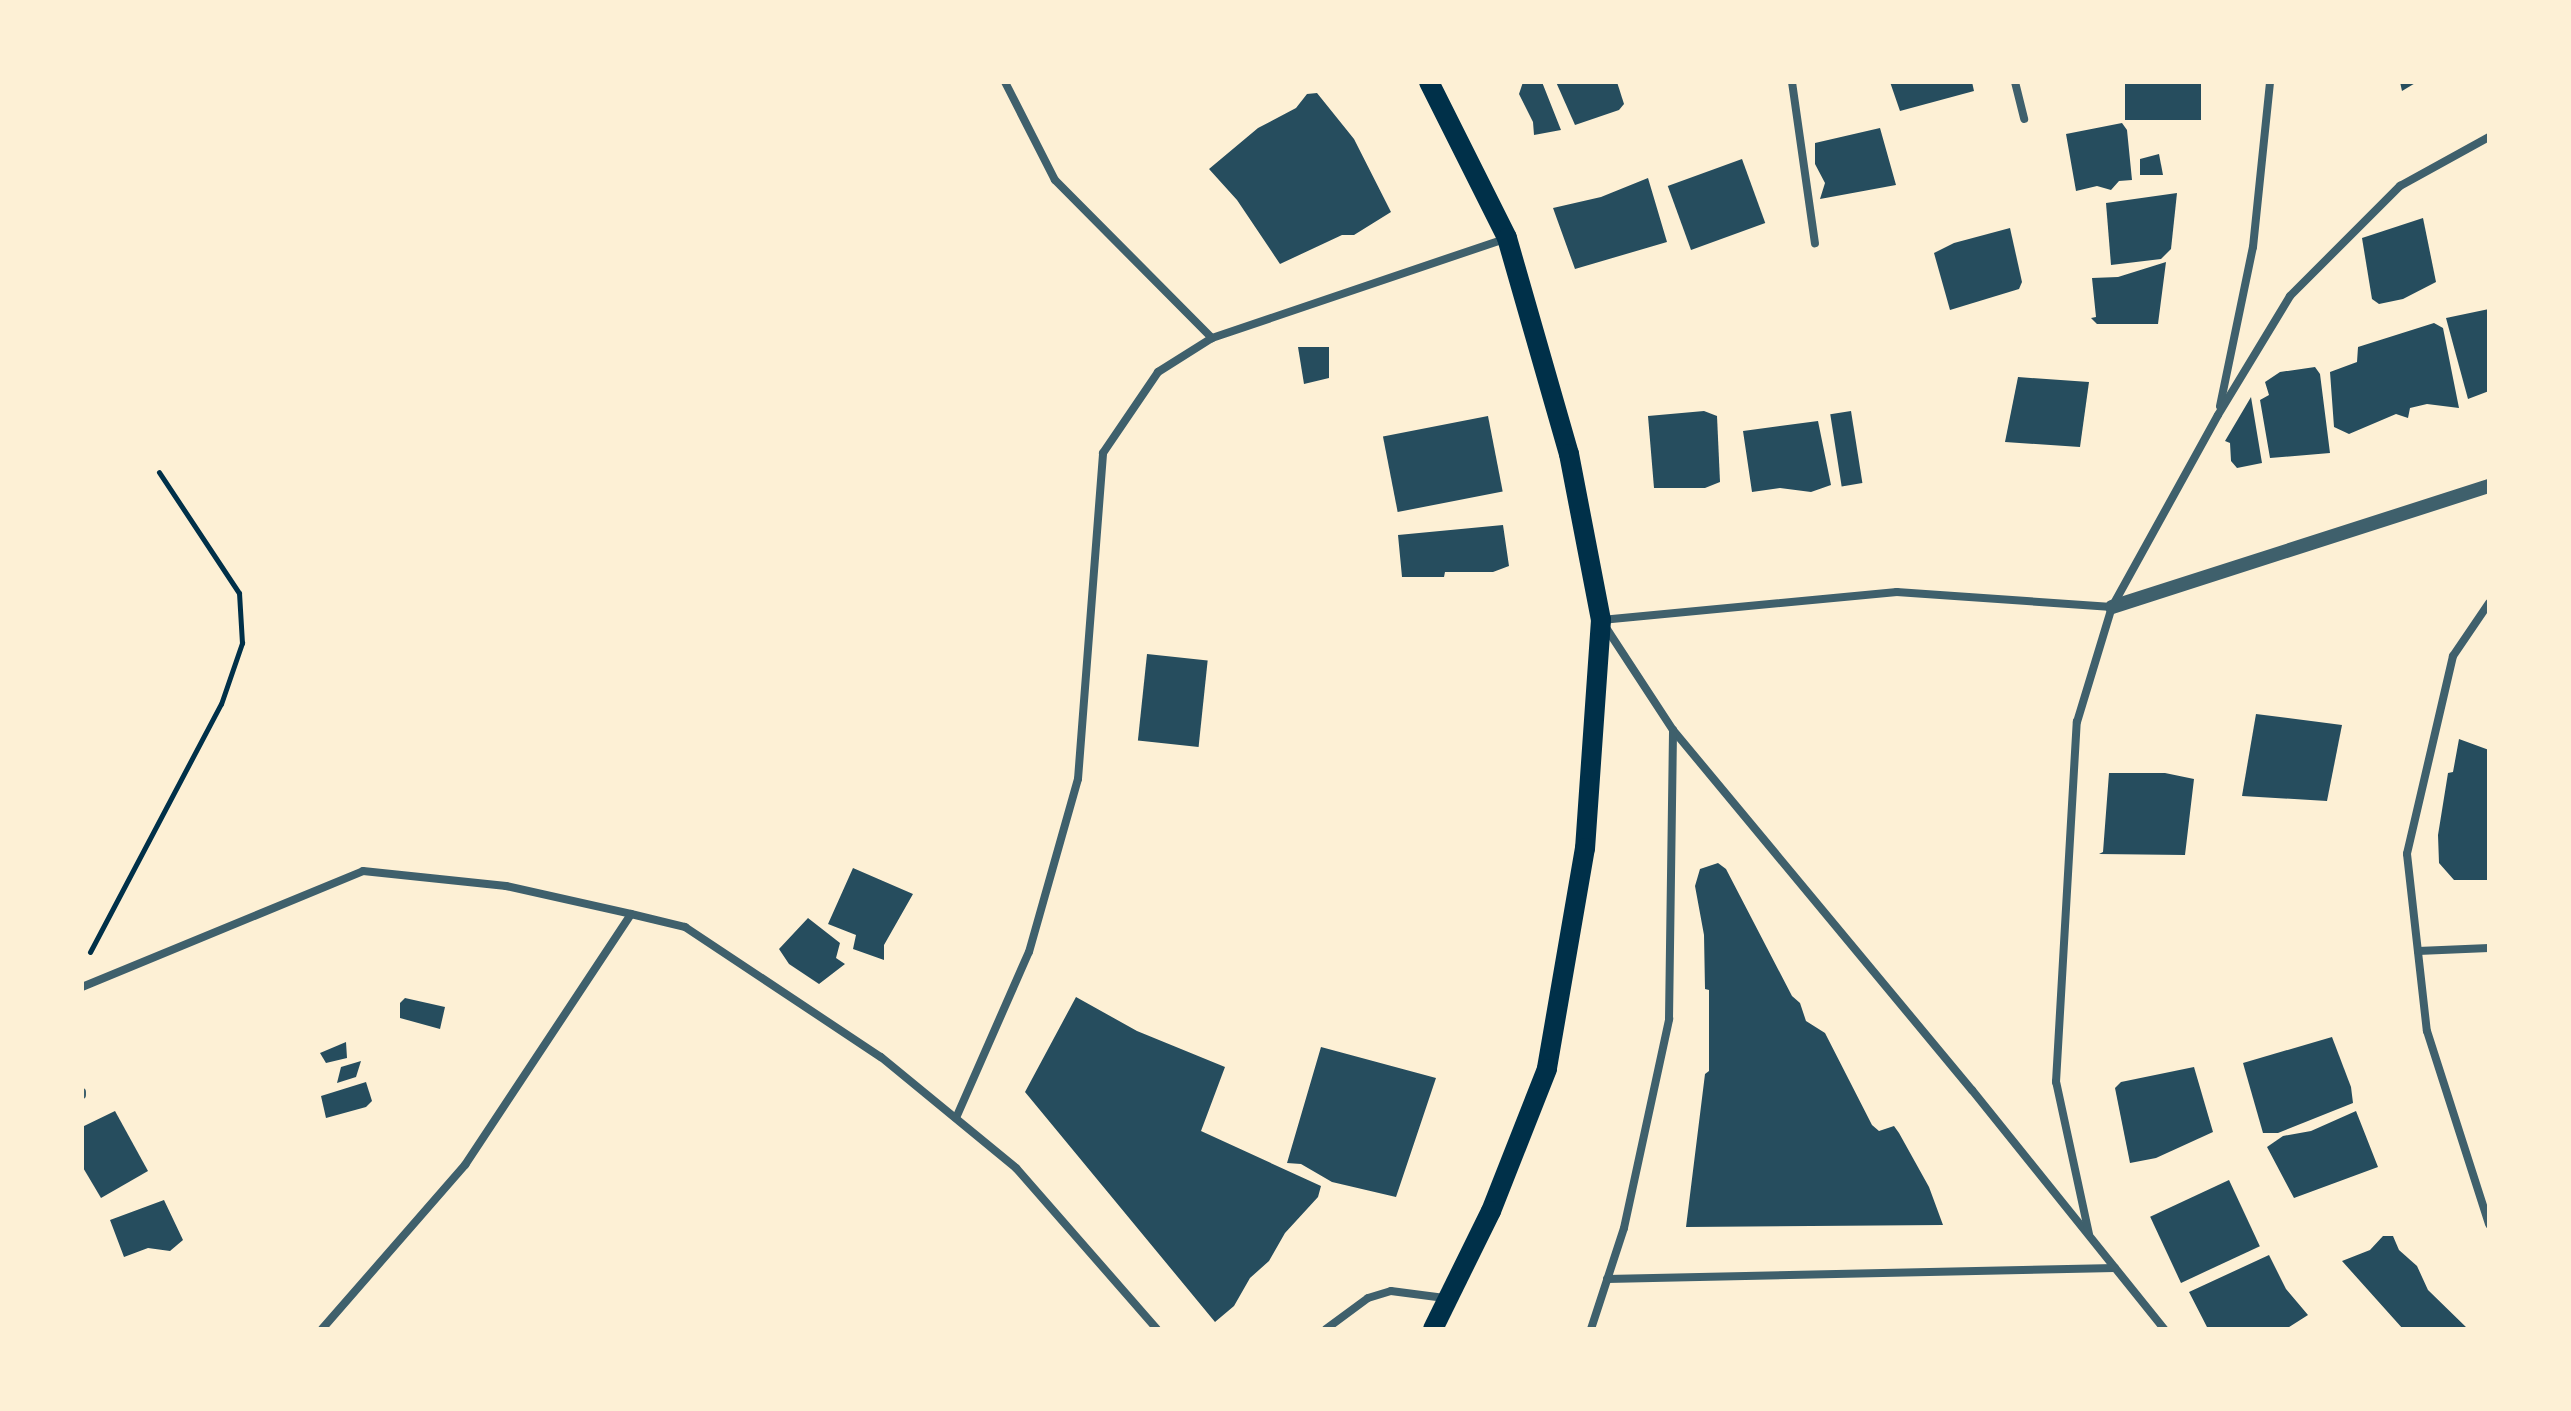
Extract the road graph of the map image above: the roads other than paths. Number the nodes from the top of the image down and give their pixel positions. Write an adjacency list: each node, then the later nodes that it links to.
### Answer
1 (1005, 82): 10 (street)
2 (1429, 82): 8 (main road)
3 (1792, 82): 9 (street)
4 (2015, 82): 6 (street)
5 (2270, 82): 11 (street)
6 (2024, 119)
7 (2489, 137): 11 (street)
8 (1507, 238): 10 (street); 15 (main road)
9 (1815, 243)
10 (1212, 338): 21 (street)
11 (2218, 415): 14 (street)
12 (2489, 486): 14 (street)
13 (2489, 603): 19 (street)
14 (2112, 607): 15 (street); 23 (street)
15 (1601, 620): 16 (street); 26 (main road)
16 (1673, 730): 23 (street); 25 (street)
17 (631, 914): 20 (street); 21 (street); 27 (street)
18 (2489, 948): 19 (street)
19 (2418, 951): 22 (street)
20 (82, 987)
21 (956, 1118): 28 (street)
22 (2489, 1224)
23 (2090, 1236): 24 (street)
24 (2115, 1268): 25 (street); 32 (street)
25 (1607, 1279): 31 (street)
26 (1450, 1298): 29 (street); 30 (main road)
27 (322, 1329)
28 (1157, 1329)
29 (1326, 1329)
30 (1433, 1329)
31 (1591, 1329)
32 (2164, 1329)

